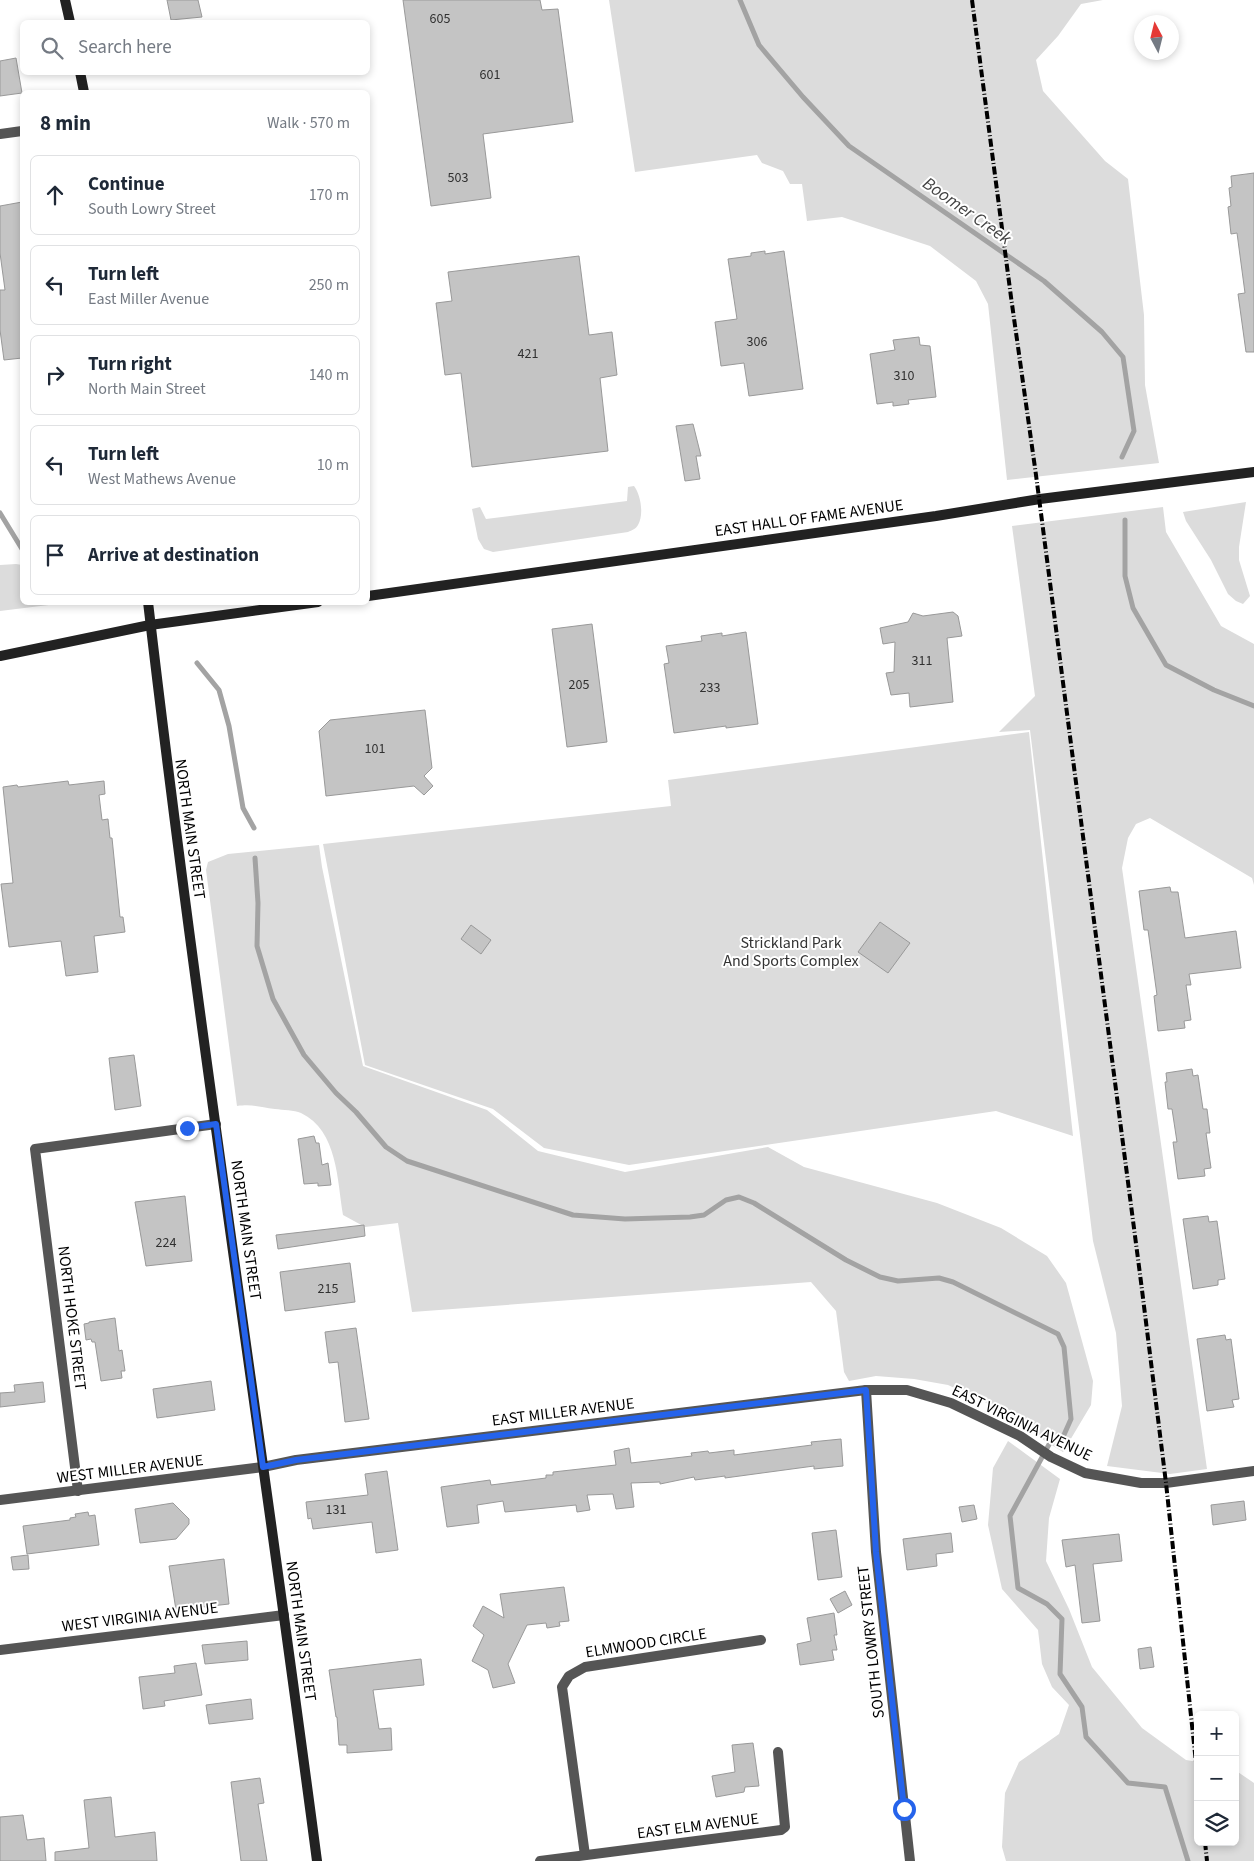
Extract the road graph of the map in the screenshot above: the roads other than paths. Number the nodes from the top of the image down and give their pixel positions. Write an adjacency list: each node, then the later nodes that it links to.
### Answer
1 (65, 0): 2 (main road)
2 (70, 20)
3 (81, 75): 4 (main road)
4 (84, 90)
5 (20, 131): 6 (street)
6 (0, 134)
7 (1254, 472): 8 (main road, EAST HALL OF FAME AVENUE)
8 (370, 596)
9 (148, 605): 11 (main road, NORTH MAIN STREET)
10 (296, 605): 11 (main road)
11 (150, 625): 12 (main road); 13 (main road, NORTH MAIN STREET)
12 (0, 656)
13 (216, 1124): 15 (main road, NORTH MAIN STREET); 17 (street, NORTH HOKE STREET)
14 (866, 1390): 15 (street, EAST MILLER AVENUE); 16 (street, EAST VIRGINIA AVENUE); 28 (street, SOUTH LOWRY STREET)
15 (263, 1467): 17 (street, WEST MILLER AVENUE); 19 (main road, NORTH MAIN STREET)
16 (1254, 1471)
17 (78, 1491): 18 (street, WEST MILLER AVENUE)
18 (0, 1500)
19 (284, 1615): 21 (street, WEST VIRGINIA AVENUE); 25 (main road, NORTH MAIN STREET)
20 (761, 1640): 24 (street, ELMWOOD CIRCLE)
21 (0, 1650)
22 (778, 1752): 23 (street, EAST ELM AVENUE)
23 (626, 1849): 24 (street, EAST ELM AVENUE); 27 (street)
24 (585, 1855): 26 (street, EAST ELM AVENUE)
25 (317, 1861)
26 (540, 1861)
27 (628, 1861)
28 (910, 1861)

